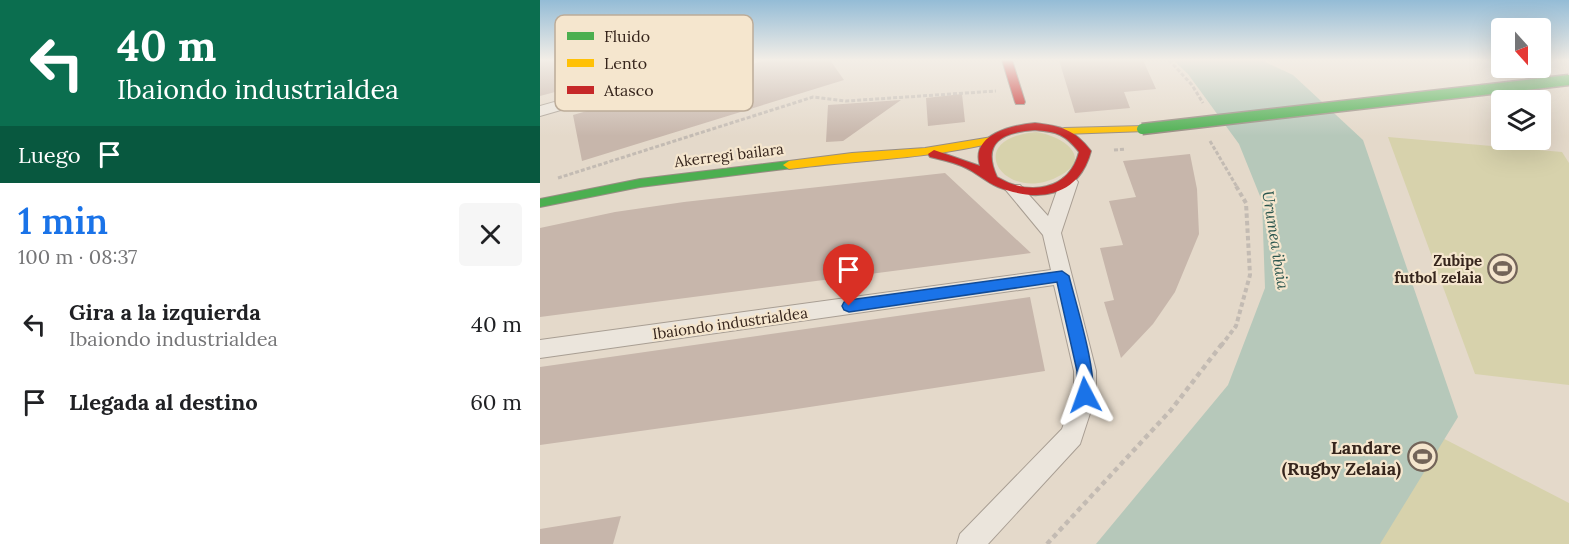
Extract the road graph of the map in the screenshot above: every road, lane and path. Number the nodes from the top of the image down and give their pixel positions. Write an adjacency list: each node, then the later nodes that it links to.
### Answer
1 (995, 85): 17 (path)
2 (1015, 85): 5 (main road)
3 (1192, 85): 6 (path)
4 (1530, 85): 11 (main road, bridge)
5 (1020, 102): 9 (main road); 10 (main road)
6 (1206, 106)
7 (555, 107): 8 (street)
8 (540, 111)
9 (1014, 128): 10 (main road); 13 (main road)
10 (1059, 129): 11 (main road); 15 (main road)
11 (1142, 129): 15 (main road)
12 (1205, 133): 25 (path)
13 (992, 140): 14 (main road); 16 (main road)
14 (925, 152): 16 (main road); 20 (main road, Akerregi bailara)
15 (1086, 159): 18 (main road)
16 (991, 177): 19 (main road)
17 (549, 181)
18 (1069, 182): 19 (main road); 21 (street)
19 (1014, 189): 21 (street)
20 (540, 203)
21 (1052, 233): 22 (street)
22 (1062, 276): 23 (street, Ibaiondo industrialdea); 24 (street)
23 (540, 349)
24 (970, 544)
25 (1047, 544)

